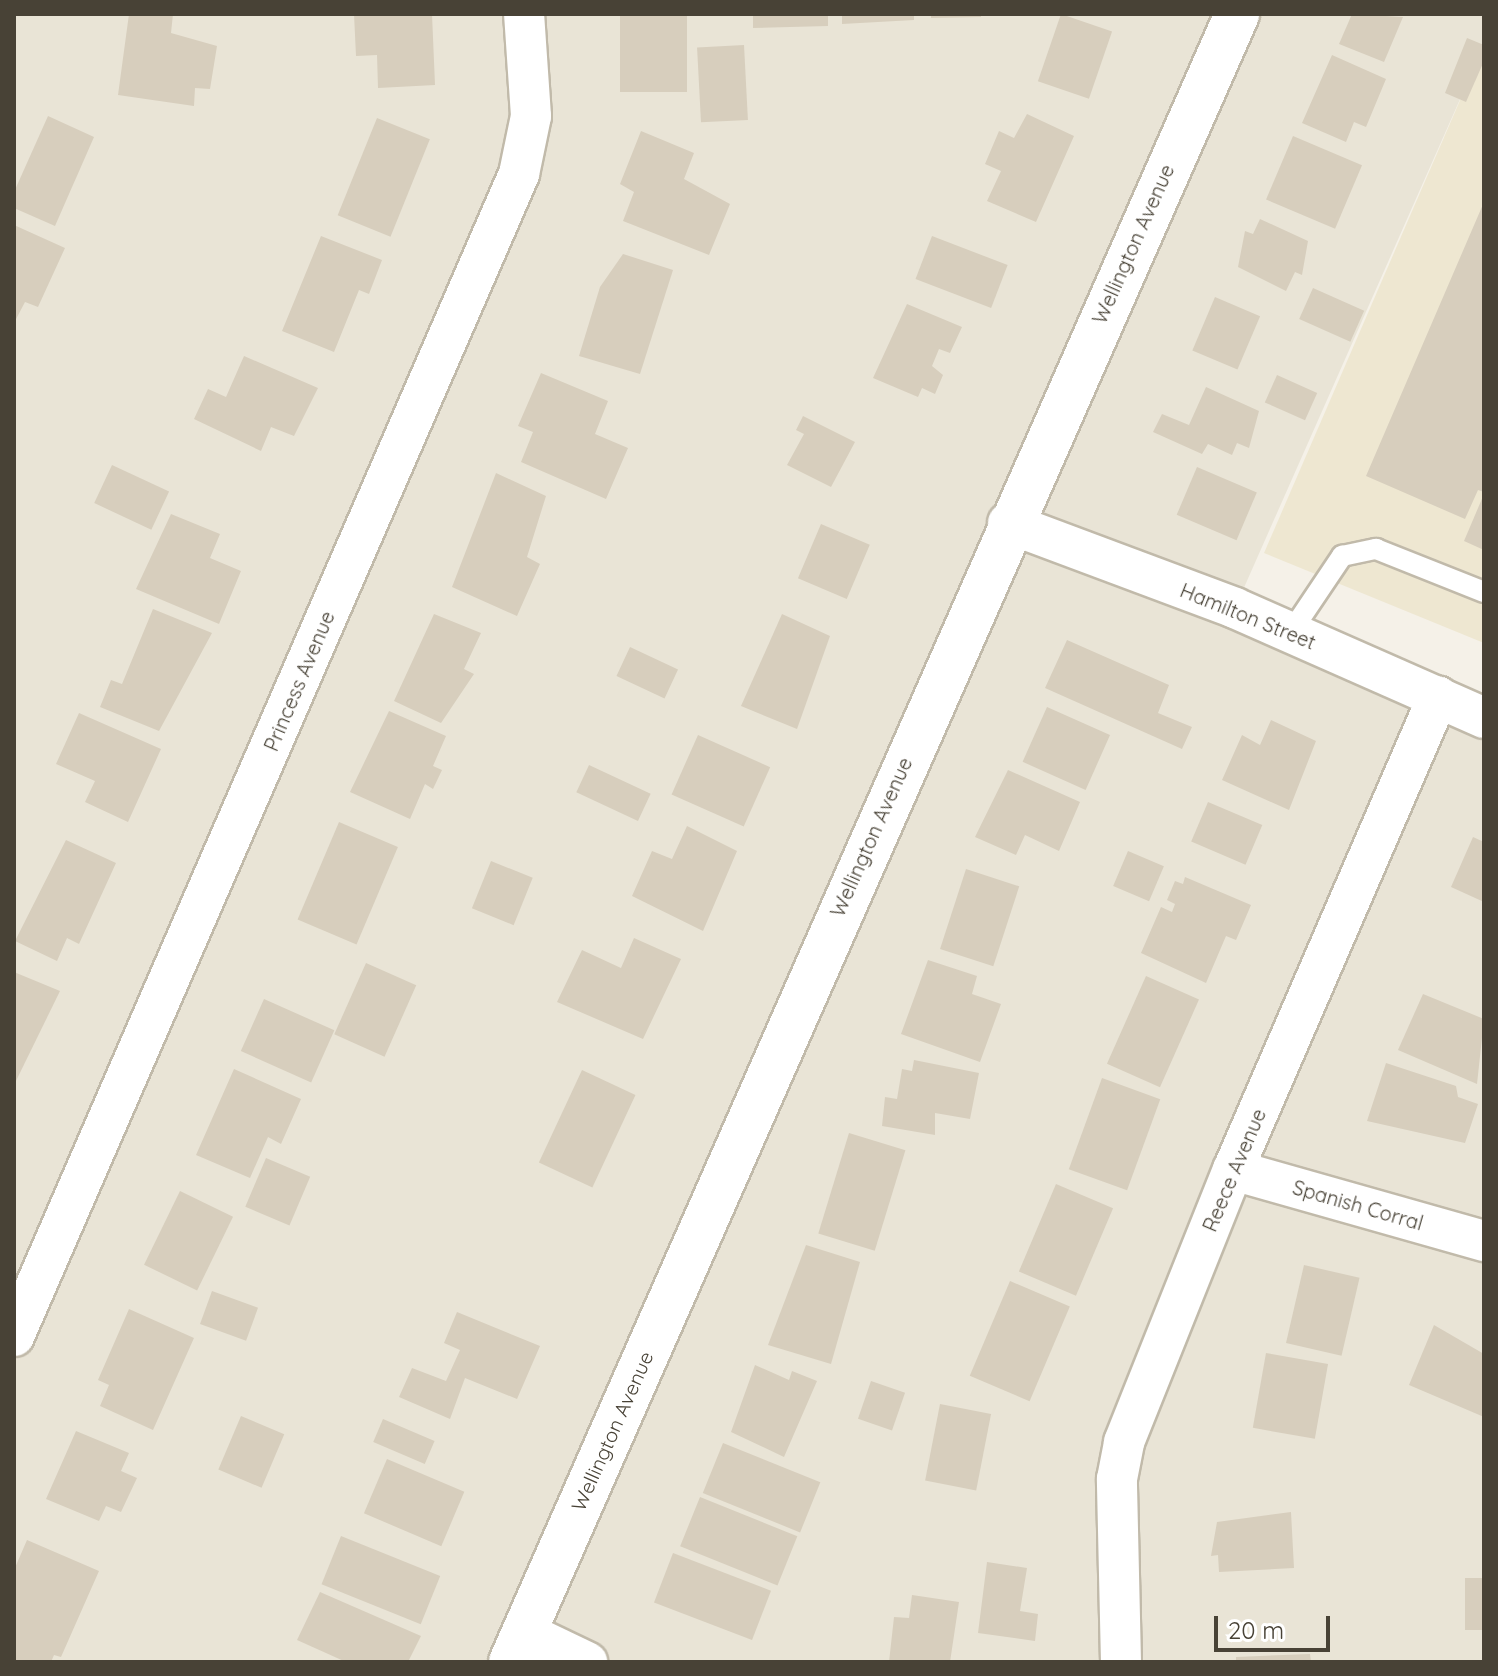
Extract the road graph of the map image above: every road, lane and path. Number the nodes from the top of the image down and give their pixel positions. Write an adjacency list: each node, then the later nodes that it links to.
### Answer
1 (524, 14): 10 (street, Princess Avenue)
2 (1237, 14): 3 (street, Wellington Avenue)
3 (1008, 523): 5 (street, Hamilton Street); 11 (street, Wellington Avenue)
4 (1484, 592): 5 (lane)
5 (1291, 632): 6 (street, Hamilton Street)
6 (1438, 697): 7 (street, Hamilton Street); 8 (street, Reece Avenue)
7 (1484, 718)
8 (1233, 1170): 9 (street, Spanish Corral); 13 (street, Reece Avenue)
9 (1484, 1241)
10 (14, 1336)
11 (517, 1647): 12 (street)
12 (587, 1662)
13 (1121, 1662)

